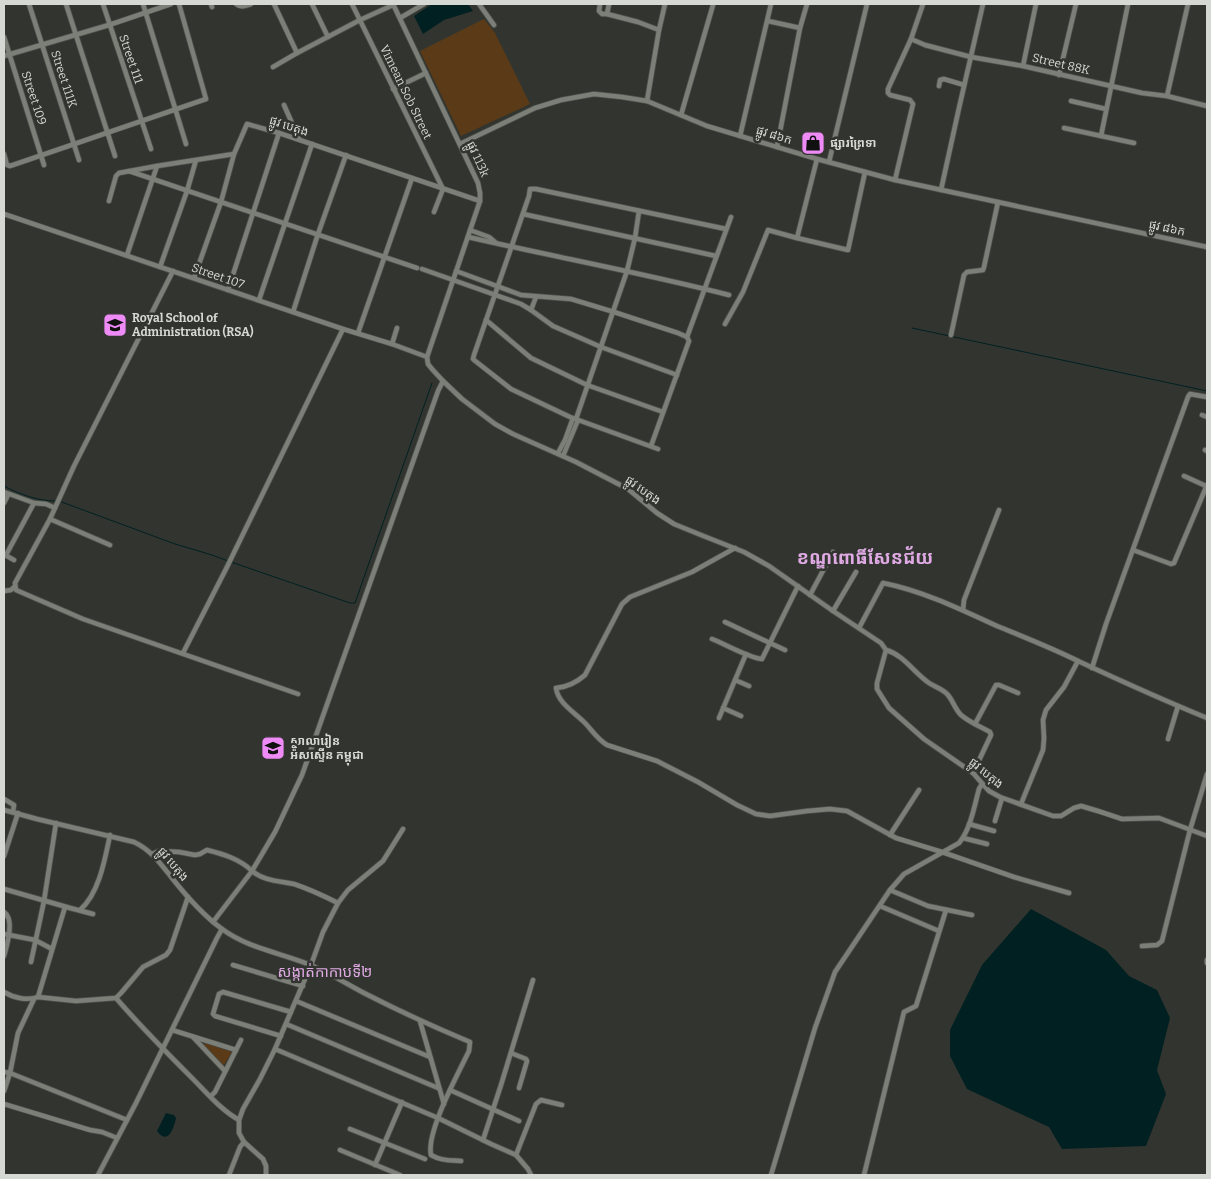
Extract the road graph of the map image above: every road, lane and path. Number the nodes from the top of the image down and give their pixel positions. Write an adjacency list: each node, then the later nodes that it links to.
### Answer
1 (29, 4): 41 (street, Street 111K)
2 (66, 4): 37 (street)
3 (102, 4): 33 (street, Street 111)
4 (143, 4): 28 (street)
5 (171, 4): 28 (street)
6 (179, 4): 58 (street)
7 (236, 4): 8 (street)
8 (251, 4)
9 (274, 4): 42 (street)
10 (312, 4): 38 (street)
11 (352, 4): 31 (street, Vimean Sob Street)
12 (393, 4): 30 (street, ផ្លូវ 113k); 31 (street)
13 (424, 4): 30 (street)
14 (479, 4): 34 (street)
15 (600, 4): 29 (street)
16 (608, 4): 29 (street)
17 (665, 4): 36 (street)
18 (771, 4): 32 (street)
19 (807, 4): 35 (street)
20 (867, 4): 83 (street)
21 (923, 4): 40 (street)
22 (983, 4): 44 (street)
23 (1036, 4): 45 (street)
24 (1076, 4): 48 (street)
25 (1128, 4): 51 (street)
26 (1188, 4): 53 (street)
27 (713, 5): 60 (street)
28 (145, 12): 33 (street); 58 (street)
29 (607, 14): 36 (street)
30 (400, 18): 47 (street, ផ្លូវ 113k)
31 (360, 20): 38 (street); 52 (street, Vimean Sob Street)
32 (768, 21): 35 (street); 65 (street)
33 (109, 25): 37 (street); 61 (street, Street 111)
34 (494, 25)
35 (800, 28): 73 (street)
36 (659, 30): 54 (street)
37 (76, 35): 41 (street); 63 (street)
38 (328, 37): 42 (street)
39 (4, 38): 43 (street, Street 109)
40 (911, 38): 44 (street, Street 88K); 90 (street)
41 (42, 45): 43 (street); 69 (street, Street 111K)
42 (297, 54): 46 (street)
43 (6, 55): 78 (street, Street 109)
44 (971, 57): 45 (street, Street 88K); 49 (street)
45 (1023, 66): 48 (street, Street 88K)
46 (273, 67)
47 (426, 74): 52 (street); 72 (street, ផ្លូវ 113k)
48 (1059, 75): 51 (street, Street 88K)
49 (964, 85): 50 (street); 93 (street)
50 (939, 86)
51 (1111, 86): 53 (street, Street 88K); 59 (street)
52 (393, 89): 91 (street, Vimean Sob Street)
53 (1167, 96): 57 (street, Street 88K)
54 (647, 100): 60 (street, ផ្លូវ ៨៦ក); 72 (street, ផ្លូវ ៨៦ក)
55 (1071, 102): 59 (street)
56 (284, 105): 67 (street)
57 (1207, 106)
58 (176, 109): 61 (street); 70 (street)
59 (1106, 109): 66 (street)
60 (681, 115): 65 (street, ផ្លូវ ៨៦ក)
61 (142, 121): 63 (street); 74 (street, Street 111)
62 (1064, 128): 66 (street)
63 (108, 133): 69 (street); 79 (street)
64 (279, 133): 67 (street, ផ្លូវ បេតុង); 76 (street, ផ្លូវ បេតុង); 100 (street)
65 (740, 136): 73 (street, ផ្លូវ ៨៦ក)
66 (1101, 136): 68 (street)
67 (299, 140): 71 (street, ផ្លូវ បេតុង)
68 (1134, 143)
69 (74, 144): 78 (street); 81 (street, Street 111K)
70 (186, 144)
71 (312, 144): 77 (street, ផ្លូវ បេតុង); 104 (street)
72 (460, 144): 95 (street, ផ្លូវ 113k)
73 (777, 147): 80 (street, ផ្លូវ ៨៦ក)
74 (151, 149)
75 (4, 154): 78 (street)
76 (234, 154): 82 (street); 96 (street, ផ្លូវ បេតុង)
77 (346, 155): 88 (street, ផ្លូវ បេតុង); 107 (street)
78 (42, 156): 84 (street, Street 109)
79 (115, 156)
80 (817, 159): 83 (street, ផ្លូវ ៨៦ក); 110 (street)
81 (79, 160)
82 (196, 160): 85 (street); 92 (street)
83 (829, 162): 87 (street, ផ្លូវ ៨៦ក)
84 (44, 165)
85 (157, 166): 86 (street); 89 (street)
86 (129, 171): 89 (street); 94 (street)
87 (866, 172): 90 (street, ផ្លូវ ៨៦ក); 110 (street)
88 (412, 178): 91 (street, ផ្លូវ បេតុង); 116 (street)
89 (153, 179): 92 (street); 114 (street)
90 (895, 180): 93 (street, ផ្លូវ ៨៦ក)
91 (443, 189): 95 (street, ផ្លូវ បេតុង); 99 (street)
92 (187, 190): 96 (street); 117 (street)
93 (941, 190): 97 (street, ផ្លូវ ៨៦ក)
94 (109, 201)
95 (480, 201): 106 (street)
96 (221, 202): 100 (street); 121 (street, ផ្លូវ បេតុង)
97 (998, 202): 112 (street, ផ្លូវ ៨៦ក); 138 (street)
98 (639, 210): 102 (street); 105 (street); 109 (street)
99 (434, 212)
100 (253, 213): 104 (street); 125 (street)
101 (4, 214): 114 (street, Street 107)
102 (523, 214): 109 (street); 113 (street)
103 (730, 217): 105 (street)
104 (285, 224): 107 (street); 129 (street)
105 (726, 229): 115 (street)
106 (470, 230): 108 (street); 111 (street)
107 (318, 234): 116 (street); 131 (street)
108 (468, 237): 111 (street); 119 (street)
109 (635, 238): 115 (street); 120 (street)
110 (797, 238): 134 (street)
111 (496, 243): 113 (street)
112 (1207, 247)
113 (512, 248): 120 (street); 123 (street)
114 (127, 256): 117 (street, Street 107)
115 (716, 256): 124 (street)
116 (384, 257): 122 (street); 137 (street)
117 (160, 267): 118 (street, Street 107)
118 (173, 271): 121 (street, Street 107); 159 (street)
119 (456, 271): 122 (street); 123 (street)
120 (626, 272): 124 (street); 132 (street)
121 (194, 278): 125 (street, Street 107)
122 (453, 280): 126 (street); 142 (street)
123 (498, 287): 126 (street); 128 (street)
124 (704, 289): 127 (street); 139 (street)
125 (228, 290): 129 (street, Street 107)
126 (496, 294): 130 (street); 133 (street)
127 (729, 295)
128 (536, 297): 130 (street); 132 (street)
129 (259, 300): 131 (street, Street 107)
130 (531, 310): 141 (street)
131 (294, 312): 136 (street, Street 107)
132 (614, 312): 139 (street); 141 (street)
133 (486, 320): 145 (street); 150 (street)
134 (725, 324)
135 (397, 328): 140 (street)
136 (343, 329): 137 (street, Street 107); 181 (street)
137 (358, 333): 140 (street, Street 107)
138 (951, 335)
139 (687, 337): 143 (street)
140 (392, 344): 142 (street, Street 107)
141 (601, 347): 143 (street); 145 (street)
142 (426, 358): 144 (street, ផ្លូវ បេតុង)
143 (676, 375): 147 (street)
144 (443, 381): 153 (street, ផ្លូវ បេតុង); 219 (street)
145 (587, 385): 147 (street); 150 (street)
146 (1207, 396): 164 (street)
147 (663, 412): 151 (street)
148 (1202, 414): 149 (street)
149 (1207, 417)
150 (576, 419): 151 (street); 153 (street)
151 (651, 446): 152 (street)
152 (658, 449)
153 (560, 454): 163 (street, ផ្លូវ បេតុង)
154 (1184, 476): 155 (street)
155 (1207, 485): 164 (street)
156 (6, 493): 157 (street); 158 (street)
157 (4, 503)
158 (34, 503): 159 (street); 166 (street)
159 (56, 506): 161 (street)
160 (998, 510): 173 (street)
161 (50, 519): 162 (street); 169 (street)
162 (110, 544)
163 (735, 548): 170 (street, ផ្លូវ បេតុង); 211 (street)
164 (1133, 550): 184 (street)
165 (833, 552): 172 (street)
166 (5, 555): 167 (street)
167 (14, 560)
168 (856, 572): 174 (street)
169 (15, 586): 171 (street); 181 (street)
170 (798, 586): 172 (street, ផ្លូវ បេតុង); 178 (street)
171 (4, 591)
172 (810, 595): 174 (street, ផ្លូវ បេតុង)
173 (963, 610): 176 (street); 183 (street)
174 (833, 611): 176 (street, ផ្លូវ បេតុង)
175 (725, 622): 178 (street)
176 (859, 628): 180 (street, ផ្លូវ បេតុង)
177 (712, 639): 182 (street)
178 (770, 643): 179 (street); 182 (street)
179 (786, 650)
180 (886, 650): 194 (street); 196 (street, ផ្លូវ បេតុង)
181 (183, 653): 188 (street)
182 (746, 654): 185 (street)
183 (1078, 660): 184 (street); 202 (street)
184 (1092, 668): 189 (street)
185 (735, 680): 186 (street); 190 (street)
186 (749, 686)
187 (1018, 693): 194 (street)
188 (298, 694)
189 (1178, 706): 193 (street); 195 (street)
190 (723, 708): 191 (street); 192 (street)
191 (742, 716)
192 (719, 718)
193 (1207, 718)
194 (975, 724): 196 (street)
195 (1168, 739)
196 (973, 774): 198 (street, ផ្លូវ បេតុង)
197 (1207, 774): 209 (street)
198 (982, 784): 200 (street, ផ្លូវ បេតុង); 207 (street)
199 (919, 790): 211 (street)
200 (1002, 798): 202 (street, ផ្លូវ បេតុង); 205 (street)
201 (4, 799): 204 (street)
202 (1021, 804): 209 (street, ផ្លូវ បេតុង)
203 (4, 810): 204 (street, ផ្លូវ បេតុង)
204 (15, 813): 206 (street, ផ្លូវ បេតុង); 218 (street)
205 (995, 820)
206 (56, 823): 212 (street, ផ្លូវ បេតុង); 224 (street)
207 (969, 824): 210 (street); 214 (street)
208 (403, 829): 225 (street)
209 (1190, 830): 213 (street, ផ្លូវ បេតុង); 238 (street)
210 (994, 831)
211 (890, 835): 216 (street)
212 (110, 836): 217 (street, ផ្លូវ បេតុង); 228 (street)
213 (1207, 836)
214 (963, 838): 215 (street); 216 (street)
215 (987, 844)
216 (942, 852): 221 (street); 222 (street)
217 (152, 854): 219 (street); 223 (street, ផ្លូវ បេតុង)
218 (4, 856)
219 (252, 872): 225 (street); 233 (street)
220 (4, 889): 224 (street)
221 (890, 890): 226 (street); 229 (street)
222 (1069, 893)
223 (188, 897): 233 (street, ផ្លូវ បេតុង); 248 (street)
224 (44, 901): 227 (street); 237 (street)
225 (338, 903): 243 (street)
226 (880, 906): 235 (street); 294 (street)
227 (65, 907): 228 (street); 239 (street)
228 (80, 910): 231 (street)
229 (946, 910): 232 (street); 235 (street)
230 (4, 912): 236 (street)
231 (94, 914)
232 (972, 915)
233 (213, 922): 234 (street, ផ្លូវ បេតុង)
234 (222, 929): 243 (street, ផ្លូវ បេតុង); 253 (street)
235 (939, 932): 295 (street)
236 (6, 934): 237 (street); 240 (street)
237 (35, 940): 239 (street); 241 (street)
238 (1142, 946)
239 (52, 949): 247 (street)
240 (4, 956)
241 (31, 962)
242 (233, 965): 245 (street)
243 (311, 965): 245 (street); 251 (street, ផ្លូវ បេតុង)
244 (533, 980): 260 (street)
245 (303, 986): 249 (street)
246 (4, 992): 247 (street)
247 (36, 998): 248 (street); 264 (street)
248 (116, 998): 257 (street)
249 (296, 1001): 250 (street); 261 (street)
250 (291, 1012): 252 (street); 255 (street)
251 (420, 1021): 261 (street); 267 (street, ផ្លូវ បេតុង)
252 (286, 1024): 255 (street); 265 (street)
253 (172, 1030): 254 (street); 257 (street)
254 (192, 1036): 259 (street); 262 (street)
255 (281, 1036): 258 (street)
256 (241, 1040): 259 (street)
257 (163, 1049): 269 (street); 276 (street)
258 (275, 1049): 270 (street); 277 (street)
259 (236, 1050): 262 (street)
260 (511, 1053): 266 (street); 274 (street)
261 (430, 1057): 265 (street)
262 (226, 1071): 269 (street)
263 (4, 1072): 264 (street)
264 (10, 1073): 268 (street); 276 (street)
265 (438, 1088): 272 (street)
266 (519, 1088)
267 (450, 1090): 272 (street); 274 (street)
268 (4, 1091)
269 (210, 1096): 277 (street)
270 (402, 1102): 275 (street); 283 (street)
271 (4, 1104): 280 (street)
272 (444, 1104): 275 (street)
273 (562, 1105): 285 (street)
274 (492, 1108): 278 (street); 281 (street)
275 (438, 1118): 281 (street); 287 (street)
276 (127, 1120): 280 (street)
277 (239, 1120): 282 (street)
278 (519, 1121)
279 (350, 1129): 283 (street)
280 (117, 1138): 289 (street)
281 (483, 1140): 285 (street)
282 (244, 1142): 290 (street); 291 (street)
283 (384, 1143): 286 (street); 288 (street)
284 (340, 1150): 288 (street)
285 (516, 1155): 293 (street)
286 (425, 1159)
287 (461, 1161)
288 (375, 1165): 292 (street)
289 (98, 1175)
290 (229, 1175)
291 (266, 1175)
292 (400, 1175)
293 (531, 1175)
294 (771, 1175)
295 (864, 1175)

